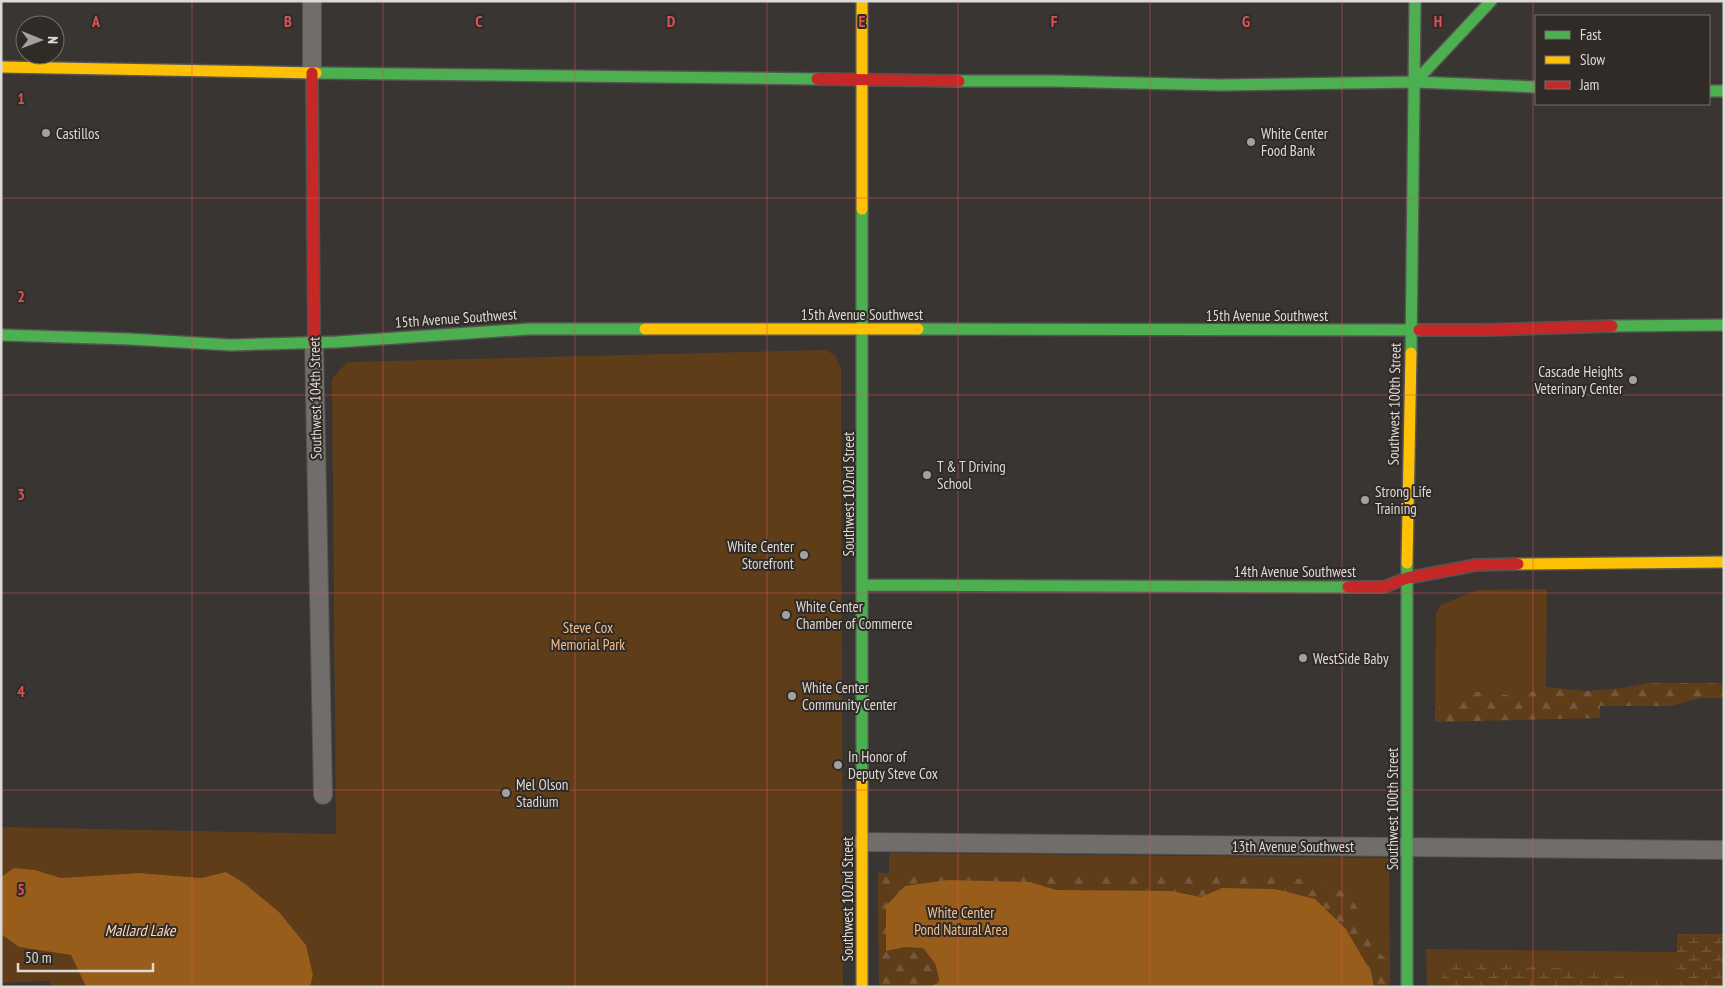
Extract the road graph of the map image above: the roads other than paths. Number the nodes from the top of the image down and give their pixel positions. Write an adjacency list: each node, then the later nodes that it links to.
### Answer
1 (312, 1): 6 (street, Southwest 104th Street)
2 (862, 1): 7 (street, Southwest 102nd Street)
3 (1415, 1): 8 (street, Southwest 100th Street)
4 (1492, 1): 8 (street)
5 (1, 67): 6 (street)
6 (312, 72): 7 (street); 16 (street, Southwest 104th Street)
7 (862, 81): 8 (street); 13 (street, Southwest 102nd Street)
8 (1415, 82): 9 (street); 14 (street, Southwest 100th Street)
9 (1535, 87)
10 (1710, 90): 11 (street)
11 (1724, 91)
12 (1724, 325): 14 (street, 15th Avenue Southwest)
13 (863, 329): 14 (street, 15th Avenue Southwest); 16 (street, 15th Avenue Southwest); 19 (street, Southwest 102nd Street)
14 (1410, 330): 18 (street, Southwest 100th Street)
15 (1, 335): 16 (street, 15th Avenue Southwest)
16 (314, 343): 20 (street, Southwest 104th Street)
17 (1724, 562): 18 (street, 14th Avenue Southwest)
18 (1407, 578): 19 (street, 14th Avenue Southwest); 22 (street, Southwest 100th Street)
19 (862, 585): 21 (street, Southwest 102nd Street)
20 (323, 795)
21 (862, 842): 22 (street, 13th Avenue Southwest); 24 (street, Southwest 102nd Street)
22 (1406, 846): 23 (street, 13th Avenue Southwest); 25 (street, Southwest 100th Street)
23 (1724, 850)
24 (862, 987)
25 (1407, 987)

